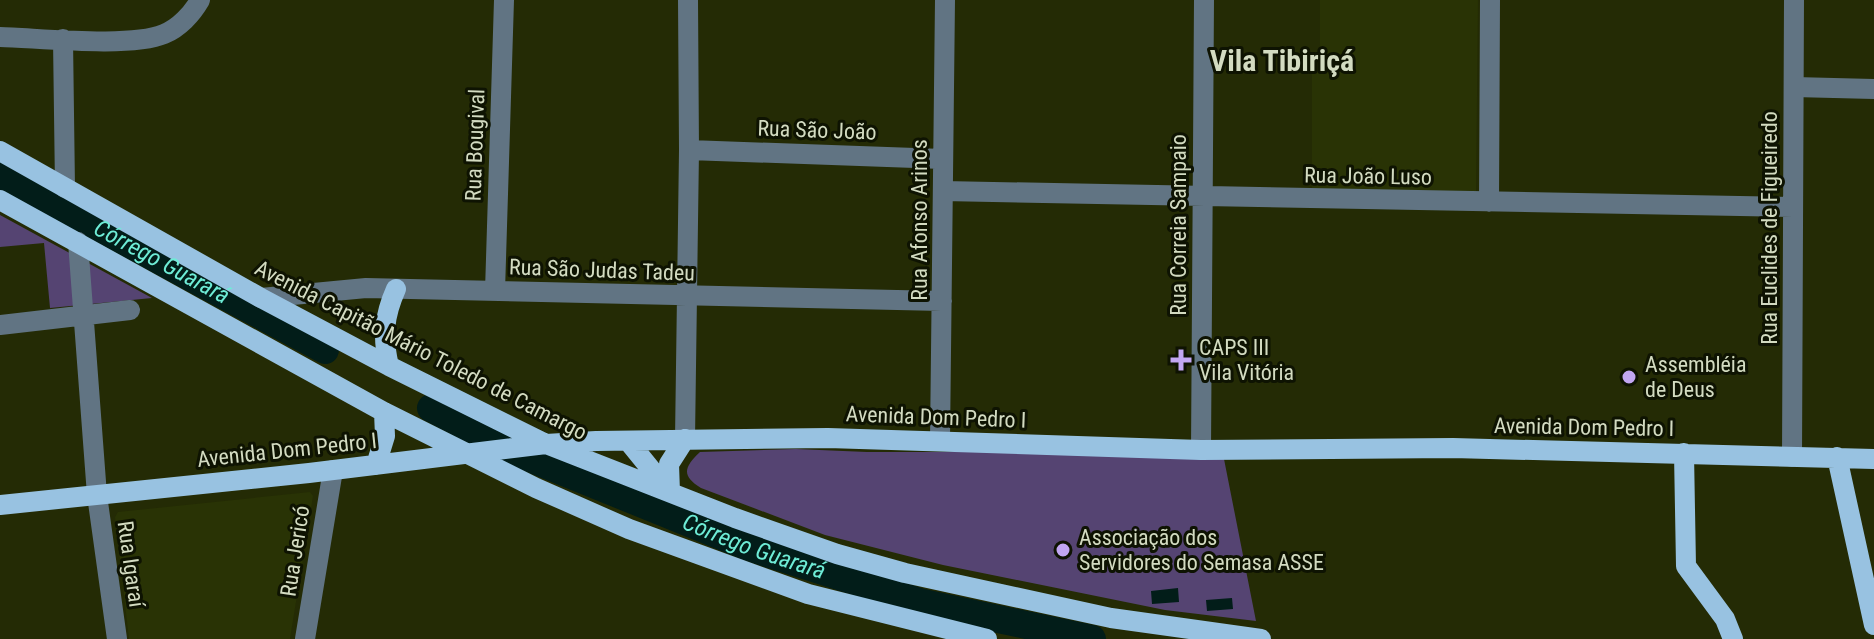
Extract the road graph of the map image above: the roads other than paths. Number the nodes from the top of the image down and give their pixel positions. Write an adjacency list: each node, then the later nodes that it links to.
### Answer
1 (200, 0): 9 (street)
2 (504, 0): 23 (street, Rua Bougival)
3 (688, 0): 12 (street)
4 (945, 0): 14 (street, Rua Afonso Arinos)
5 (1204, 0): 17 (street, Rua Correia Sampaio)
6 (1490, 0): 19 (street)
7 (1794, 0): 10 (street, Rua Euclides de Figueiredo)
8 (0, 37): 9 (street)
9 (63, 39): 15 (street)
10 (1794, 87): 11 (street); 20 (street, Rua Euclides de Figueiredo)
11 (1874, 89)
12 (689, 150): 14 (street, Rua São João); 24 (street)
13 (0, 151): 15 (main road, Avenida Capitão Mário Toledo de Camargo)
14 (943, 159): 16 (street, Rua Afonso Arinos)
15 (65, 188): 25 (main road, Avenida Capitão Mário Toledo de Camargo)
16 (943, 191): 17 (street, Rua João Luso); 26 (street, Rua Afonso Arinos)
17 (1202, 198): 19 (street, Rua João Luso); 36 (street, Rua Correia Sampaio)
18 (0, 200): 21 (main road)
19 (1489, 202): 20 (street, Rua João Luso)
20 (1793, 207): 39 (street, Rua Euclides de Figueiredo)
21 (78, 242): 28 (street, Rua Igaraí); 31 (main road)
22 (396, 289): 23 (street, Rua São Judas Tadeu); 25 (street, Rua São Judas Tadeu); 30 (main road)
23 (495, 291): 24 (street, Rua São Judas Tadeu)
24 (687, 297): 26 (street, Rua São Judas Tadeu); 32 (street)
25 (261, 298): 30 (main road, Avenida Capitão Mário Toledo de Camargo)
26 (942, 301): 33 (street, Rua Afonso Arinos)
27 (130, 310): 28 (street)
28 (86, 315): 29 (street); 45 (street, Rua Igaraí)
29 (0, 325)
30 (389, 366): 35 (main road, Avenida Capitão Mário Toledo de Camargo)
31 (384, 412): 37 (main road); 42 (main road)
32 (685, 439): 33 (main road, Avenida Dom Pedro I); 34 (main road, Avenida Dom Pedro I); 44 (main road)
33 (940, 440): 36 (main road, Avenida Dom Pedro I)
34 (628, 441): 35 (main road, Avenida Dom Pedro I); 44 (main road)
35 (537, 445): 37 (main road, Avenida Dom Pedro I); 44 (main road, Avenida Capitão Mário Toledo de Camargo)
36 (1201, 450): 38 (main road, Avenida Dom Pedro I)
37 (468, 453): 42 (main road, Avenida Dom Pedro I); 50 (main road)
38 (1684, 453): 39 (main road, Avenida Dom Pedro I); 52 (main road)
39 (1792, 457): 40 (main road, Avenida Dom Pedro I)
40 (1837, 457): 41 (main road, Avenida Dom Pedro I); 47 (main road)
41 (1874, 459)
42 (376, 465): 43 (main road, Avenida Dom Pedro I)
43 (333, 470): 45 (main road, Avenida Dom Pedro I); 49 (street, Rua Jericó)
44 (670, 492): 51 (main road, Avenida Capitão Mário Toledo de Camargo)
45 (97, 495): 46 (main road, Avenida Dom Pedro I); 48 (street, Rua Igaraí)
46 (0, 505)
47 (1874, 625)
48 (117, 639)
49 (305, 639)
50 (987, 639)
51 (1261, 639)
52 (1733, 639)

